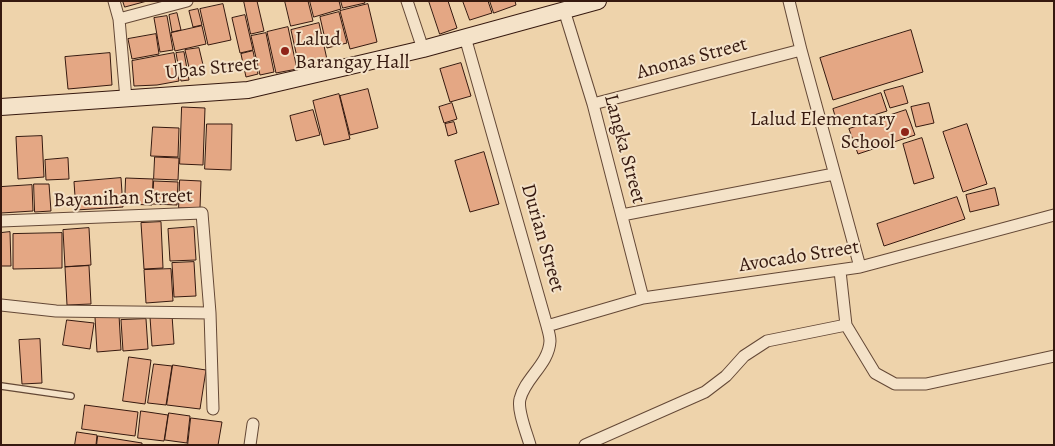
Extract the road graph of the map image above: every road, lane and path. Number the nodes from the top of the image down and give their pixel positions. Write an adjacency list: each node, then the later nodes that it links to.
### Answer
1 (114, 1): 7 (street)
2 (186, 1): 7 (street)
3 (406, 1): 9 (street)
4 (598, 1): 6 (street, Ubas Street)
5 (790, 1): 10 (street)
6 (564, 10): 8 (street, Ubas Street); 12 (street, Langka Street)
7 (119, 19): 11 (street)
8 (465, 37): 9 (street, Ubas Street); 24 (street, Durian Street)
9 (424, 49): 11 (street, Ubas Street)
10 (801, 50): 12 (street, Anonas Street); 14 (street)
11 (126, 99): 13 (street, Ubas Street)
12 (593, 104): 15 (street, Langka Street)
13 (1, 107)
14 (834, 174): 15 (street); 18 (street)
15 (622, 215): 20 (street, Langka Street)
16 (1054, 215): 18 (street, Avocado Street)
17 (1, 221): 22 (street, Bayanihan Street)
18 (860, 268): 19 (street, Avocado Street)
19 (840, 271): 20 (street, Avocado Street); 23 (street)
20 (643, 298): 24 (street, Avocado Street)
21 (1, 305): 22 (street)
22 (210, 313): 28 (street, Bayanihan Street)
23 (846, 325): 25 (street); 32 (street)
24 (547, 326): 31 (street, Durian Street)
25 (1054, 356)
26 (1, 386): 27 (lane)
27 (71, 396)
28 (213, 409)
29 (253, 424): 30 (street)
30 (250, 445)
31 (530, 445)
32 (585, 445)

